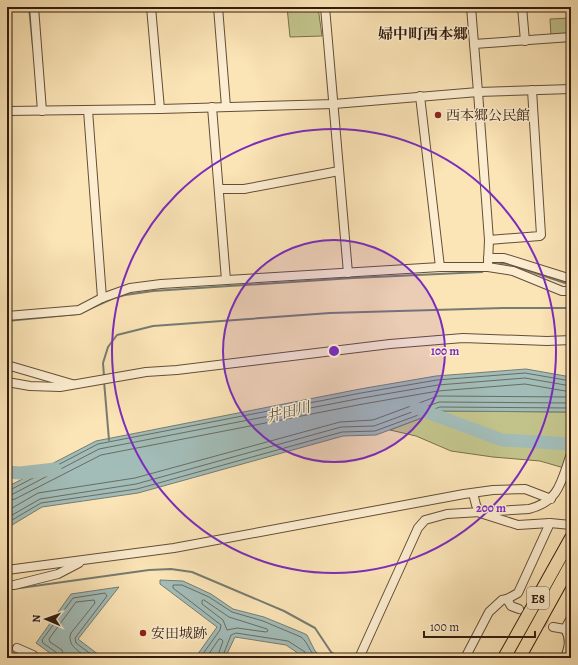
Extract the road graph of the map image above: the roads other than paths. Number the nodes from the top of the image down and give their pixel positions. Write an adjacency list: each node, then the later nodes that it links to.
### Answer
1 (34, 7): 20 (street)
2 (152, 7): 17 (street)
3 (218, 7): 16 (street)
4 (325, 7): 14 (street)
5 (471, 7): 9 (street)
6 (522, 7): 8 (street)
7 (571, 37): 8 (street)
8 (525, 41): 9 (street)
9 (474, 44): 12 (street)
10 (532, 90): 11 (street); 12 (street); 23 (street)
11 (571, 90)
12 (478, 92): 13 (street); 23 (street)
13 (420, 96): 14 (street); 25 (street)
14 (334, 104): 16 (street); 21 (street)
15 (212, 107): 16 (street); 17 (street); 22 (street)
16 (226, 107)
17 (160, 109): 18 (street)
18 (88, 110): 20 (street); 31 (street)
19 (7, 111): 20 (street)
20 (42, 111)
21 (340, 171): 22 (street); 27 (street)
22 (219, 189): 29 (street)
23 (489, 240): 24 (street)
24 (488, 258): 26 (street); 28 (street)
25 (440, 267): 26 (street); 27 (street)
26 (488, 267): 30 (street)
27 (348, 273): 29 (street)
28 (571, 277)
29 (226, 280): 31 (street)
30 (571, 291)
31 (102, 298): 32 (street)
32 (7, 316)
33 (571, 340): 36 (street)
34 (7, 365): 36 (street)
35 (7, 382): 36 (street)
36 (75, 385)
37 (571, 454): 39 (street)
38 (474, 493): 39 (street); 40 (street); 44 (street)
39 (551, 499): 40 (street)
40 (480, 513): 41 (street); 54 (street)
41 (550, 523): 42 (street); 48 (street)
42 (571, 525)
43 (571, 538): 57 (highway, E8)
44 (85, 560): 46 (street); 47 (street)
45 (571, 564): 58 (highway, E8)
46 (7, 570)
47 (14, 585)
48 (507, 599): 49 (street); 56 (street)
49 (519, 609)
50 (571, 618): 52 (street)
51 (553, 627): 52 (street)
52 (565, 629): 59 (street)
53 (17, 648): 55 (street)
54 (360, 657)
55 (32, 658)
56 (465, 658)
57 (504, 658)
58 (519, 658)
59 (565, 658)

